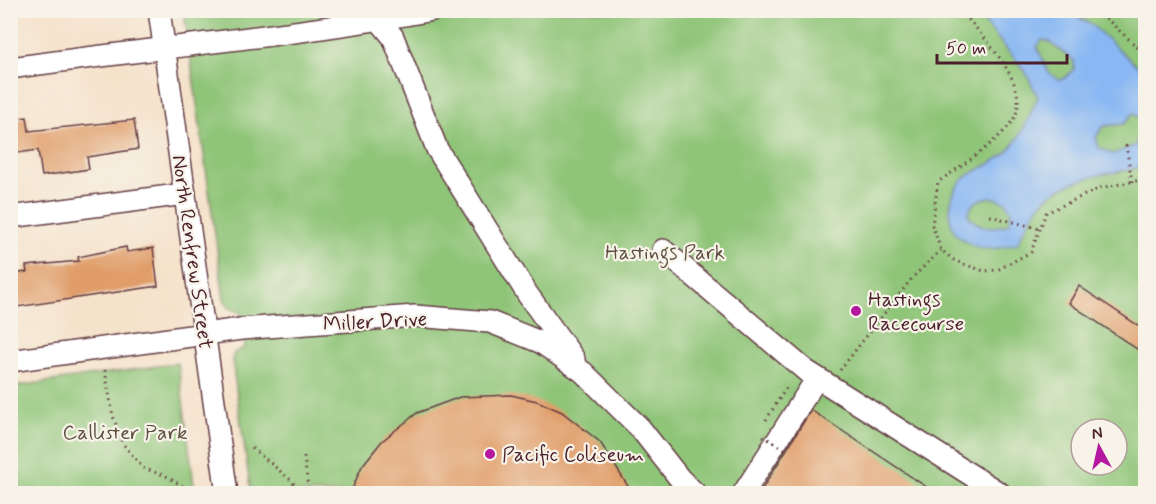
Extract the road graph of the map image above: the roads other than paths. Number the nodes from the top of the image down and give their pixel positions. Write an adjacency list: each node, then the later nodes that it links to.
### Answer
1 (159, 10): 4 (street, North Renfrew Street)
2 (433, 10): 3 (street)
3 (378, 15): 4 (street); 11 (street)
4 (165, 48): 5 (street); 6 (street, North Renfrew Street)
5 (10, 68)
6 (185, 194): 7 (street); 9 (street, North Renfrew Street)
7 (10, 218)
8 (663, 250): 12 (street)
9 (204, 334): 10 (street, Miller Drive); 11 (street, Miller Drive); 14 (street, North Renfrew Street)
10 (10, 361)
11 (583, 372): 13 (street, Miller Drive)
12 (824, 382): 15 (street); 16 (street)
13 (686, 489)
14 (227, 494)
15 (743, 494)
16 (1001, 494)

